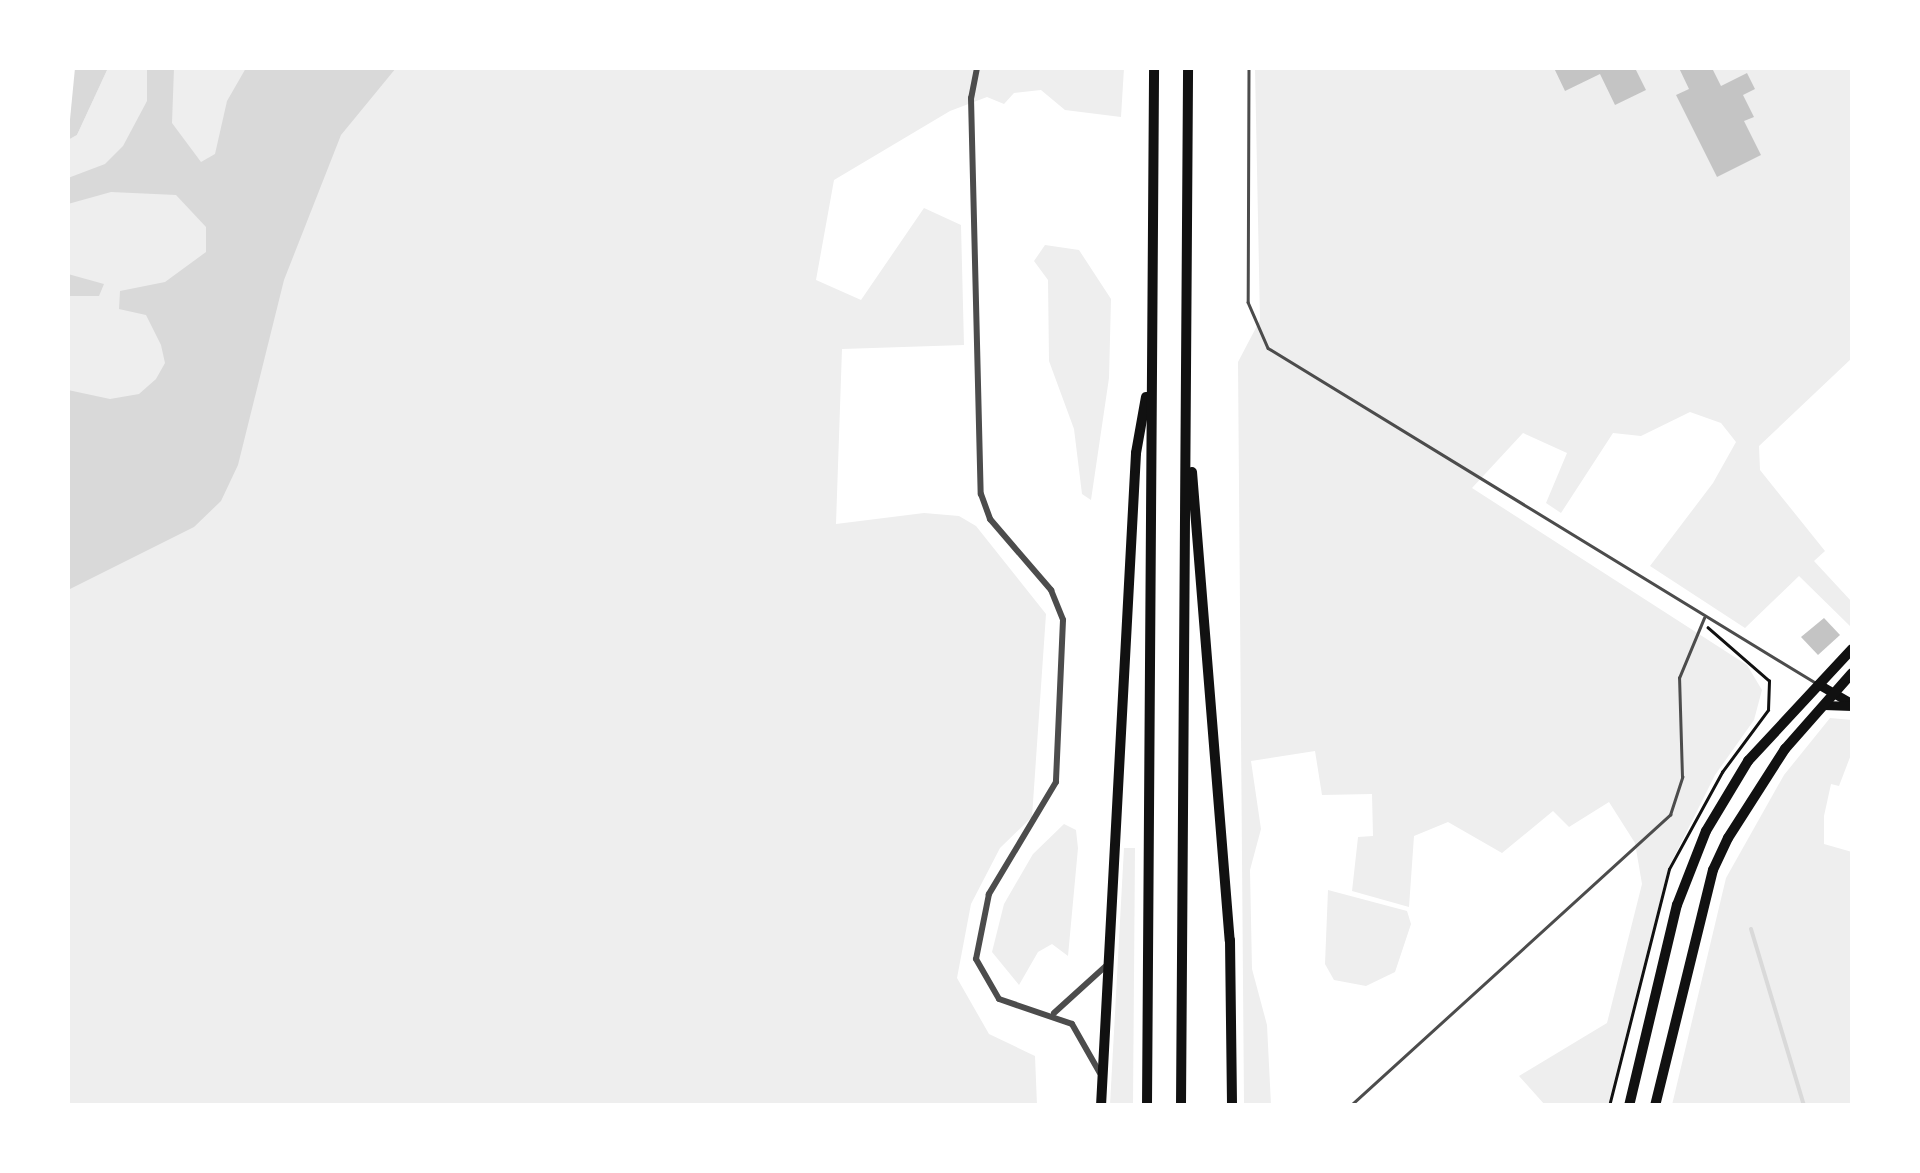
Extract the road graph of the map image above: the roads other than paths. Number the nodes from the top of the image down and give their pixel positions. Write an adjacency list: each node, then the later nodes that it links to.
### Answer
1 (977, 68): 15 (street)
2 (1154, 68): 5 (main road)
3 (1188, 68): 6 (main road)
4 (1249, 68): 7 (lane)
5 (1152, 367): 14 (main road); 18 (main road)
6 (1186, 406): 19 (main road); 20 (main road)
7 (1705, 616): 10 (lane); 21 (lane)
8 (1852, 649): 10 (main road)
9 (1852, 673): 11 (main road)
10 (1818, 684): 11 (main road); 22 (main road)
11 (1834, 694): 12 (main road); 13 (main road)
12 (1824, 705): 13 (main road); 23 (main road)
13 (1852, 705)
14 (1107, 966): 15 (street); 16 (main road)
15 (1054, 1013): 16 (street)
16 (1103, 1079): 17 (main road)
17 (1101, 1106)
18 (1147, 1106)
19 (1181, 1106)
20 (1232, 1106)
21 (1350, 1106)
22 (1630, 1106)
23 (1655, 1106)

